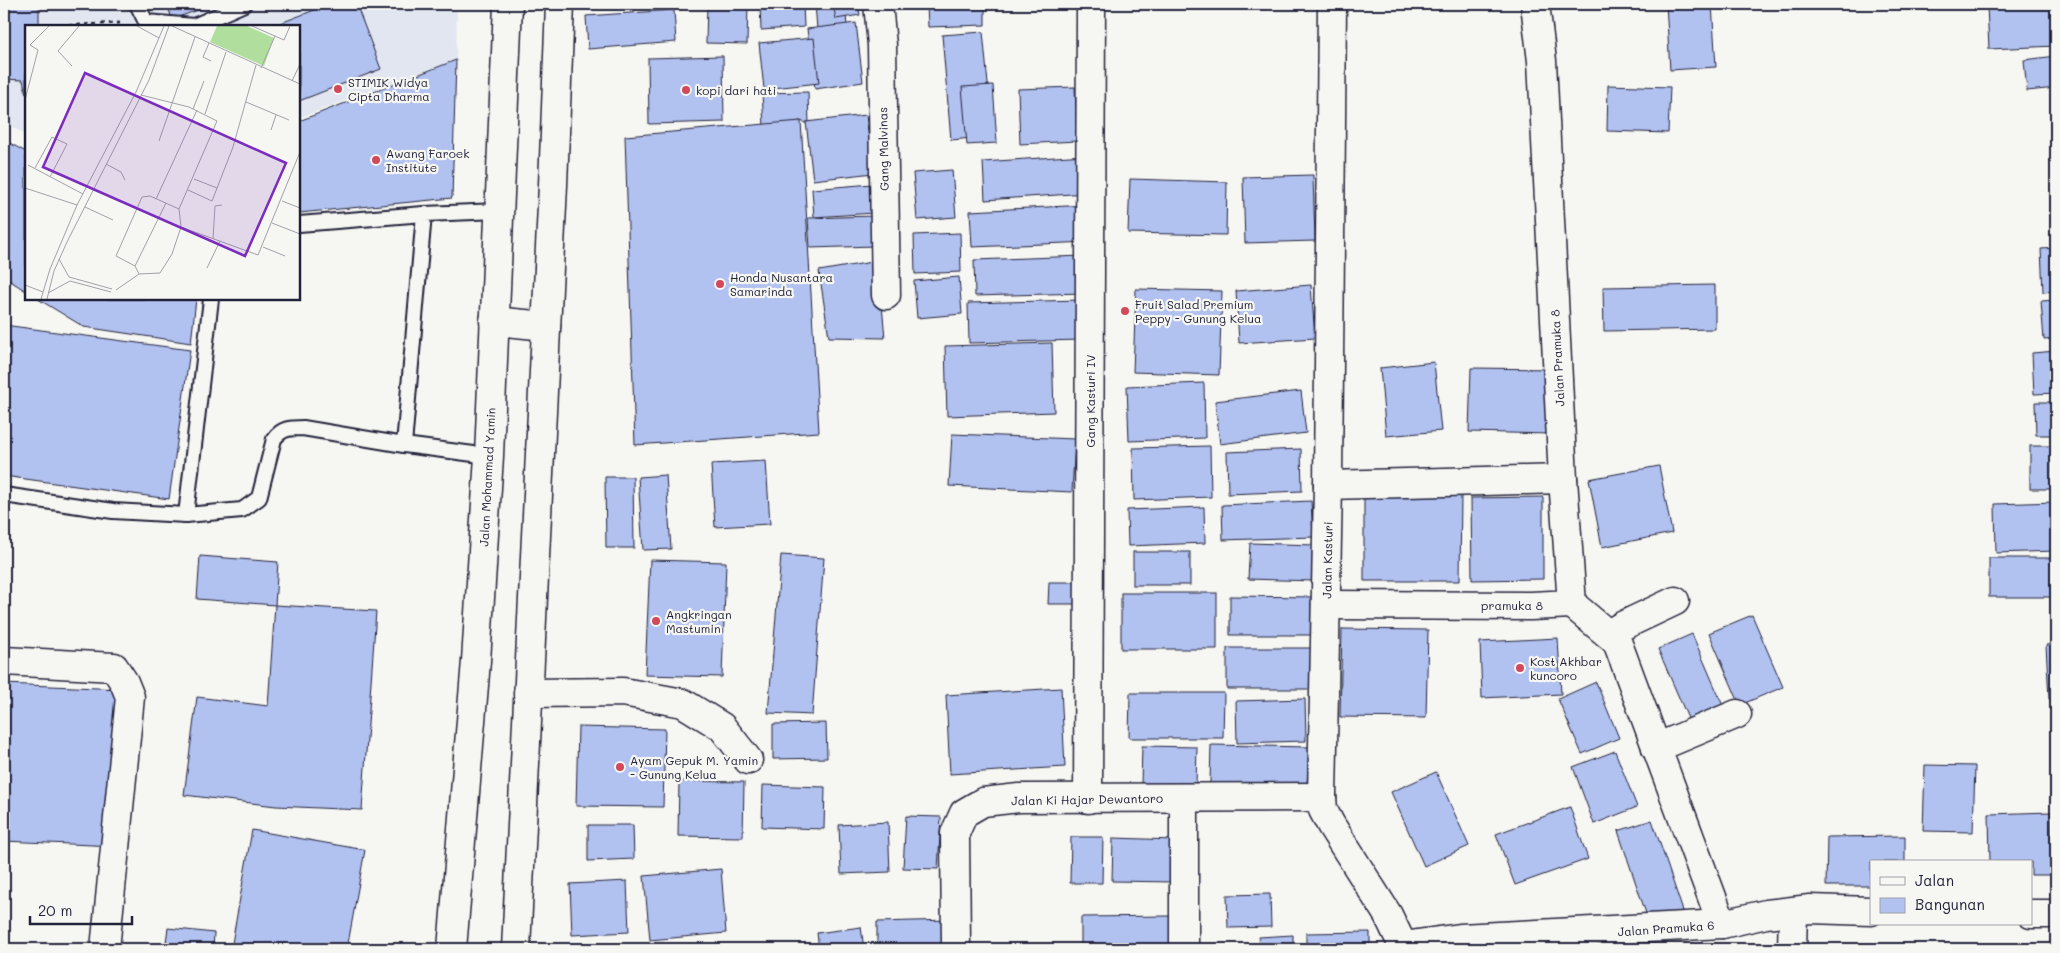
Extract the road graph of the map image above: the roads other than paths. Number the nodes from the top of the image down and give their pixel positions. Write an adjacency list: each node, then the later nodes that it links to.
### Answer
1 (137, 4): 9 (lane)
2 (244, 4): 10 (lane)
3 (508, 4): 11 (street, Jalan Mohammad Yamin)
4 (560, 4): 17 (street)
5 (878, 4): 14 (street, Gang Malvinas)
6 (1091, 4): 35 (street, Gang Kasturi IV)
7 (1332, 4): 21 (street, Jalan Kasturi)
8 (1535, 4): 20 (street, Jalan Pramuka 8)
9 (182, 25)
10 (196, 25)
11 (499, 211): 12 (lane); 16 (street, Jalan Mohammad Yamin)
12 (424, 214): 13 (lane); 18 (lane)
13 (300, 224)
14 (886, 294)
15 (211, 300): 23 (lane)
16 (494, 321): 17 (street); 19 (street, Jalan Mohammad Yamin)
17 (546, 326): 29 (street)
18 (404, 445): 19 (lane); 23 (lane)
19 (489, 456): 43 (street, Jalan Mohammad Yamin)
20 (1563, 479): 21 (street); 25 (street)
21 (1328, 485): 26 (street, Jalan Kasturi)
22 (4, 495): 23 (lane)
23 (186, 515)
24 (1675, 601): 27 (street)
25 (1572, 604): 26 (street, pramuka 8); 27 (street)
26 (1326, 605): 33 (street, Jalan Kasturi)
27 (1616, 641): 31 (street)
28 (4, 661): 42 (street)
29 (528, 693): 32 (street); 44 (street)
30 (1737, 714): 31 (street)
31 (1656, 748): 40 (street)
32 (748, 760)
33 (1322, 797): 34 (street, Jalan Ki Hajar Dewantoro); 41 (street, Jalan Kasturi)
34 (1184, 798): 35 (street, Jalan Ki Hajar Dewantoro); 46 (street)
35 (1088, 799): 45 (street, Jalan Ki Hajar Dewantoro)
36 (1793, 912): 37 (street, Jalan Pramuka 6); 40 (street, Jalan Pramuka 6); 47 (street)
37 (1870, 912)
38 (2032, 914): 39 (street)
39 (2056, 914)
40 (1722, 924): 41 (street, Jalan Pramuka 6)
41 (1403, 948)
42 (105, 949)
43 (452, 949)
44 (516, 949)
45 (956, 949)
46 (1184, 949)
47 (1792, 949)

